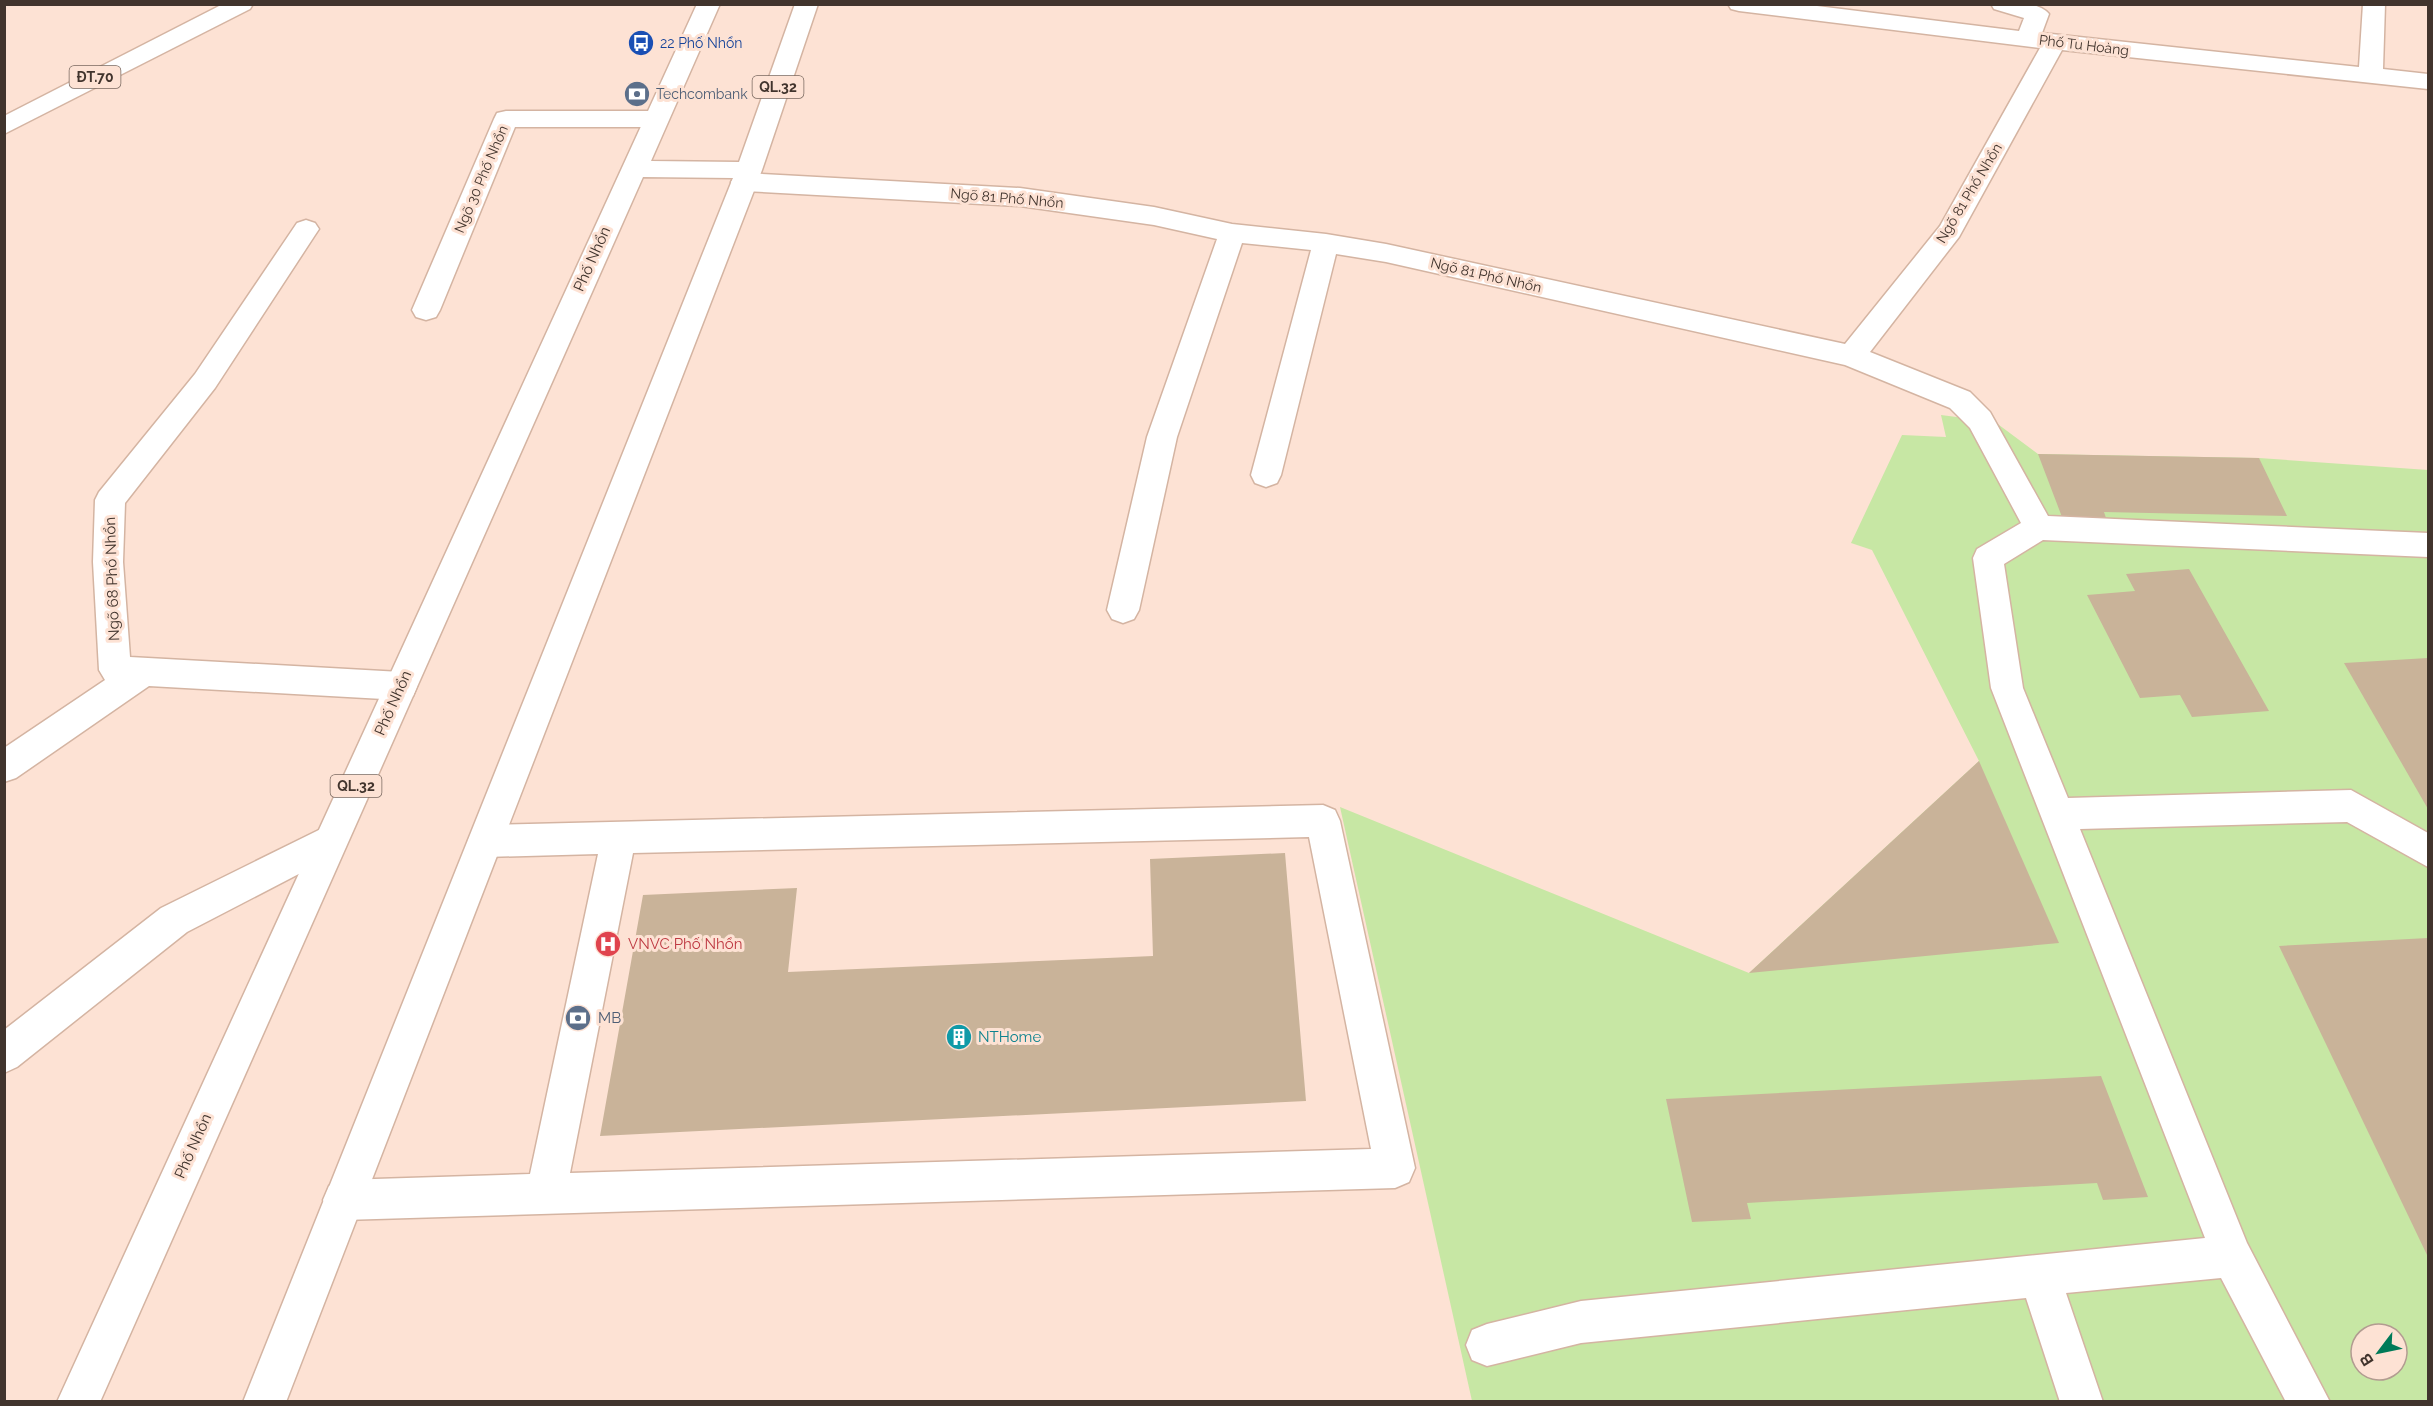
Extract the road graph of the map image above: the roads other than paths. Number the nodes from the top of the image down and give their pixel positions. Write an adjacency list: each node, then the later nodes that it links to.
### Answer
1 (220, 4): 9 (main road)
2 (242, 4): 9 (main road, ĐT.70)
3 (709, 4): 14 (main road, Phố Nhổn / QL.32)
4 (807, 4): 17 (main road, QL.32)
5 (1739, 4): 10 (main road, Phố Tu Hoàng)
6 (2002, 4): 8 (main road)
7 (2374, 4): 12 (main road)
8 (2038, 9): 10 (main road)
9 (186, 31): 15 (main road, ĐT.70)
10 (2028, 39): 11 (main road, Phố Tu Hoàng)
11 (2055, 42): 12 (main road, Phố Tu Hoàng); 22 (main road, Ngõ 81 Phố Nhổn)
12 (2371, 75): 13 (main road, Phố Tu Hoàng)
13 (2428, 81)
14 (656, 119): 16 (main road, Phố Nhổn / QL.32); 21 (main road, Ngõ 30 Phố Nhổn)
15 (4, 126)
16 (633, 170): 17 (main road, Ngõ 81 Phố Nhổn); 28 (main road, Phố Nhổn / QL.32)
17 (747, 176): 19 (main road, Ngõ 81 Phố Nhổn); 33 (main road, QL.32)
18 (306, 229): 27 (main road, Ngõ 68 Phố Nhổn)
19 (1232, 233): 20 (main road, Ngõ 81 Phố Nhổn); 26 (main road)
20 (1326, 243): 22 (main road, Ngõ 81 Phố Nhổn); 23 (main road)
21 (426, 310)
22 (1851, 356): 24 (main road)
23 (1266, 475)
24 (2039, 528): 25 (main road); 30 (main road)
25 (2428, 545)
26 (1123, 610)
27 (142, 672): 28 (main road, Ngõ 68 Phố Nhổn); 29 (main road)
28 (401, 686): 32 (main road, Phố Nhổn / QL.32)
29 (4, 767)
30 (2056, 814): 34 (main road); 38 (main road)
31 (619, 838): 33 (main road); 36 (main road); 36 (main road)
32 (331, 840): 35 (main road); 41 (main road, Phố Nhổn / QL.32)
33 (485, 841): 37 (main road, QL.32)
34 (2428, 851)
35 (4, 1054)
36 (546, 1194): 37 (main road)
37 (344, 1200): 42 (main road, QL.32)
38 (2232, 1256): 39 (main road); 44 (main road)
39 (2039, 1275): 40 (main road); 43 (main road)
40 (1487, 1345)
41 (78, 1401)
42 (264, 1401)
43 (2082, 1401)
44 (2309, 1401)

